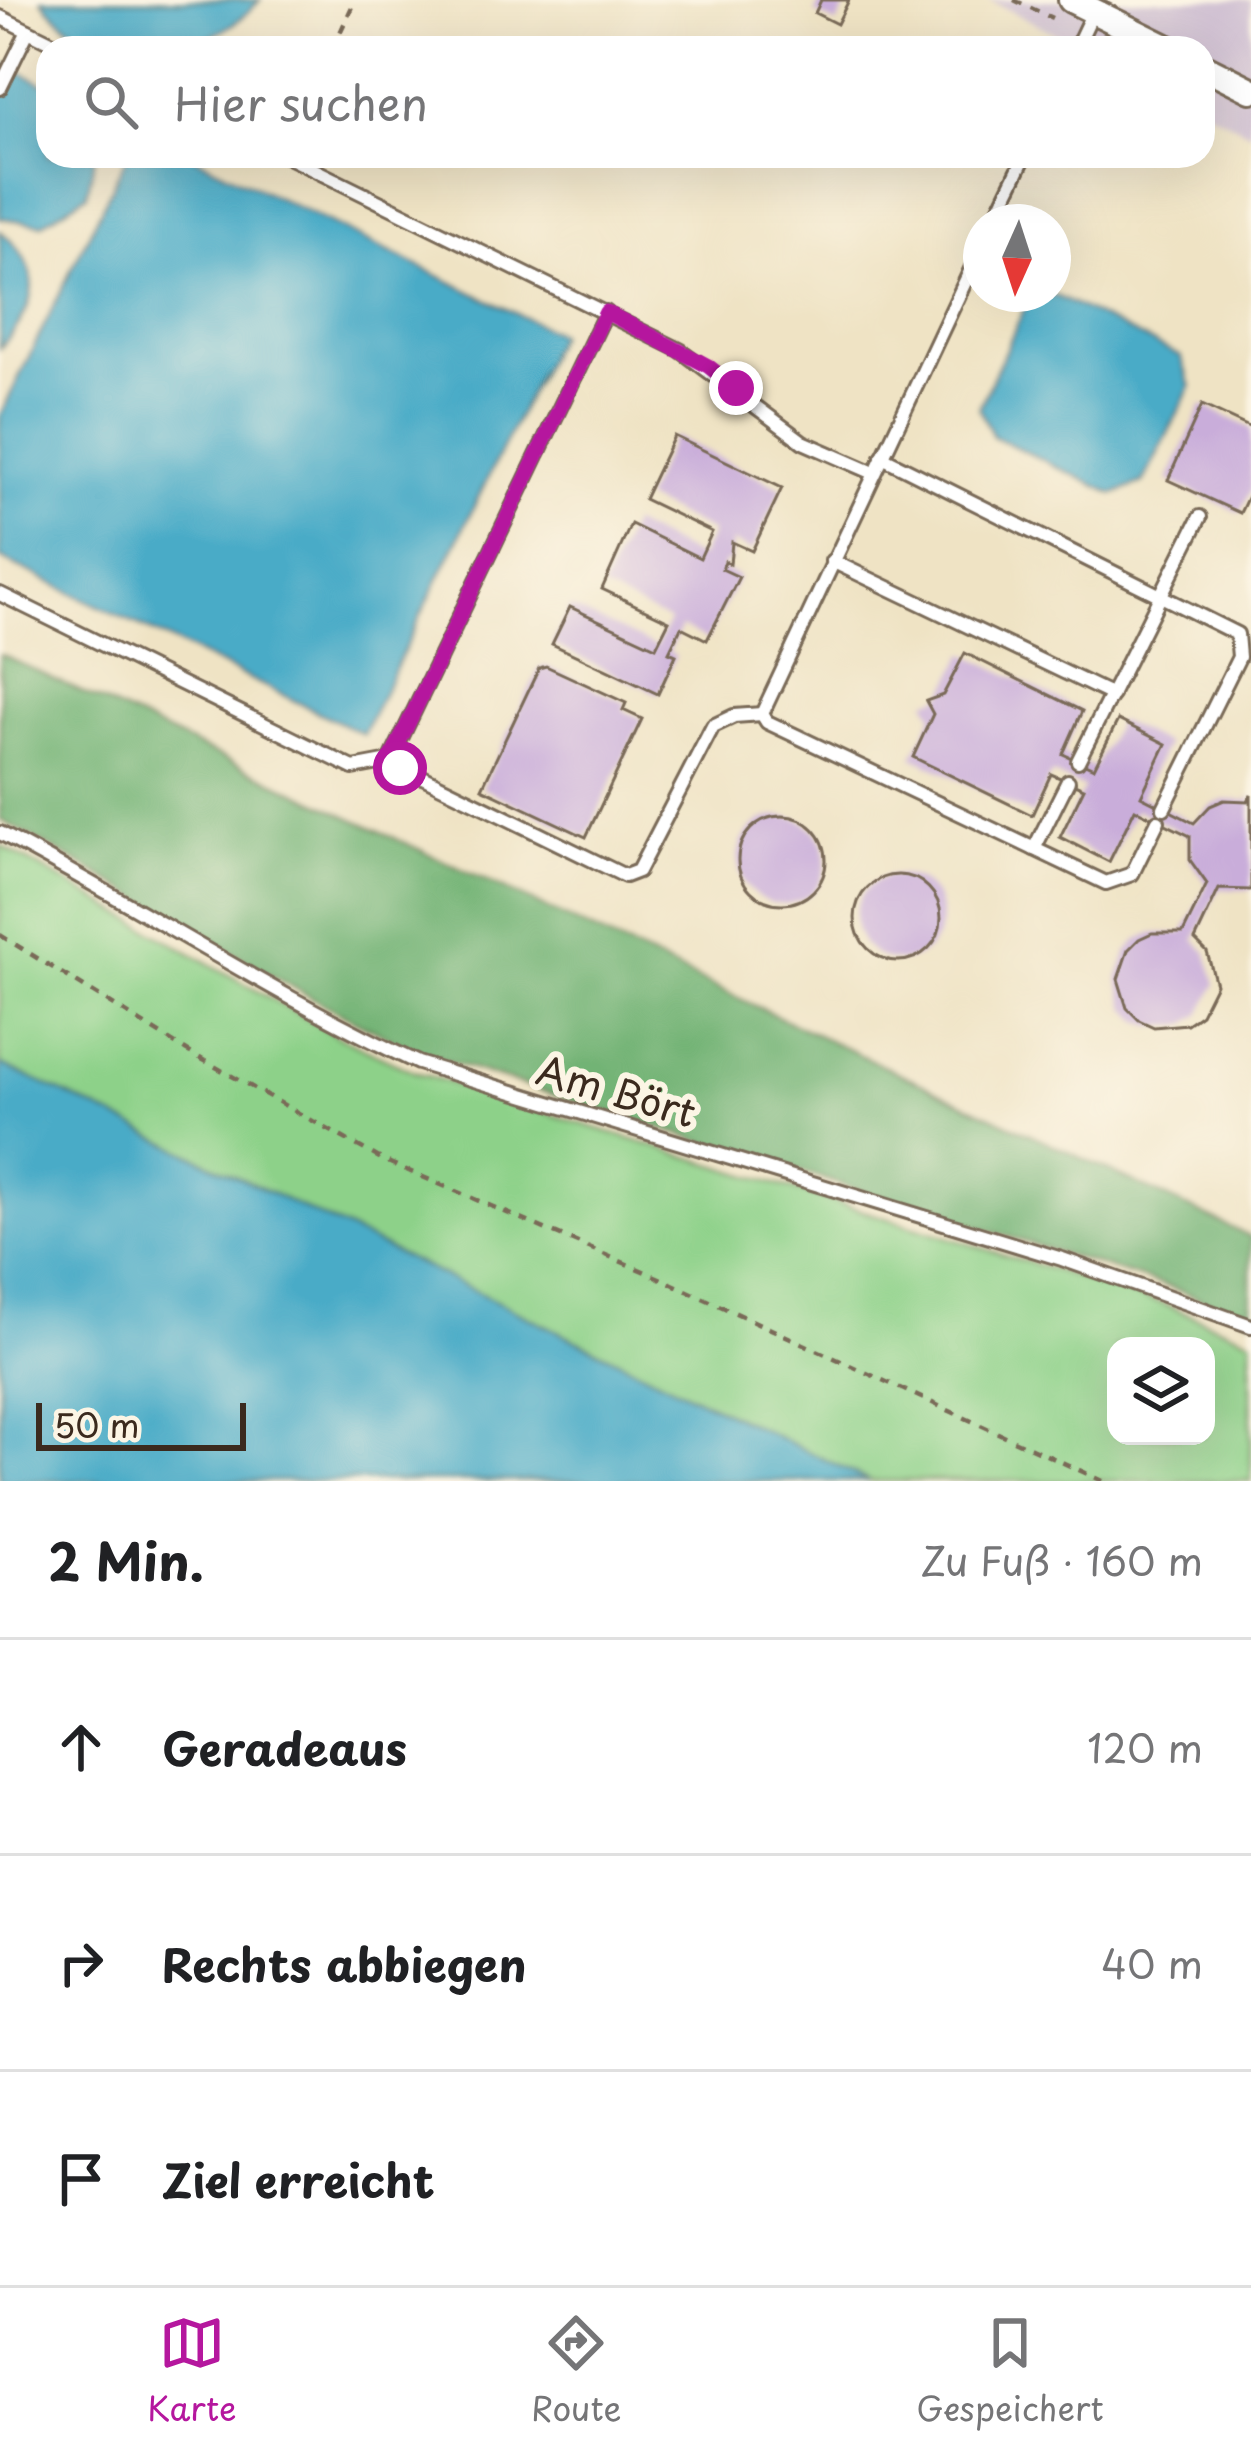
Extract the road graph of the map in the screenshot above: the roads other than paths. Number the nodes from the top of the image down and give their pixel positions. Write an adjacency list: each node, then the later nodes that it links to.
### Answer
1 (1082, 5): 5 (lane); 6 (street)
2 (0, 17): 3 (lane)
3 (28, 31): 4 (lane); 8 (lane)
4 (38, 36)
5 (1078, 36)
6 (1144, 36)
7 (1215, 72): 9 (street)
8 (0, 88)
9 (1251, 89)
10 (311, 168): 14 (lane)
11 (1019, 168): 12 (lane)
12 (1002, 204)
13 (963, 286): 15 (lane)
14 (606, 312): 16 (lane); 24 (lane)
15 (882, 457): 16 (lane); 20 (lane)
16 (874, 472): 18 (lane)
17 (1200, 517): 20 (lane)
18 (832, 561): 22 (lane); 23 (lane)
19 (0, 594): 24 (lane)
20 (1161, 596): 21 (lane); 22 (lane)
21 (1246, 644): 28 (lane)
22 (1112, 695): 25 (lane)
23 (762, 714): 24 (lane); 28 (lane)
24 (390, 761)
25 (1078, 761)
26 (1068, 781): 28 (lane)
27 (0, 833): 29 (lane, Am Bört)
28 (1034, 849)
29 (1251, 1326)

